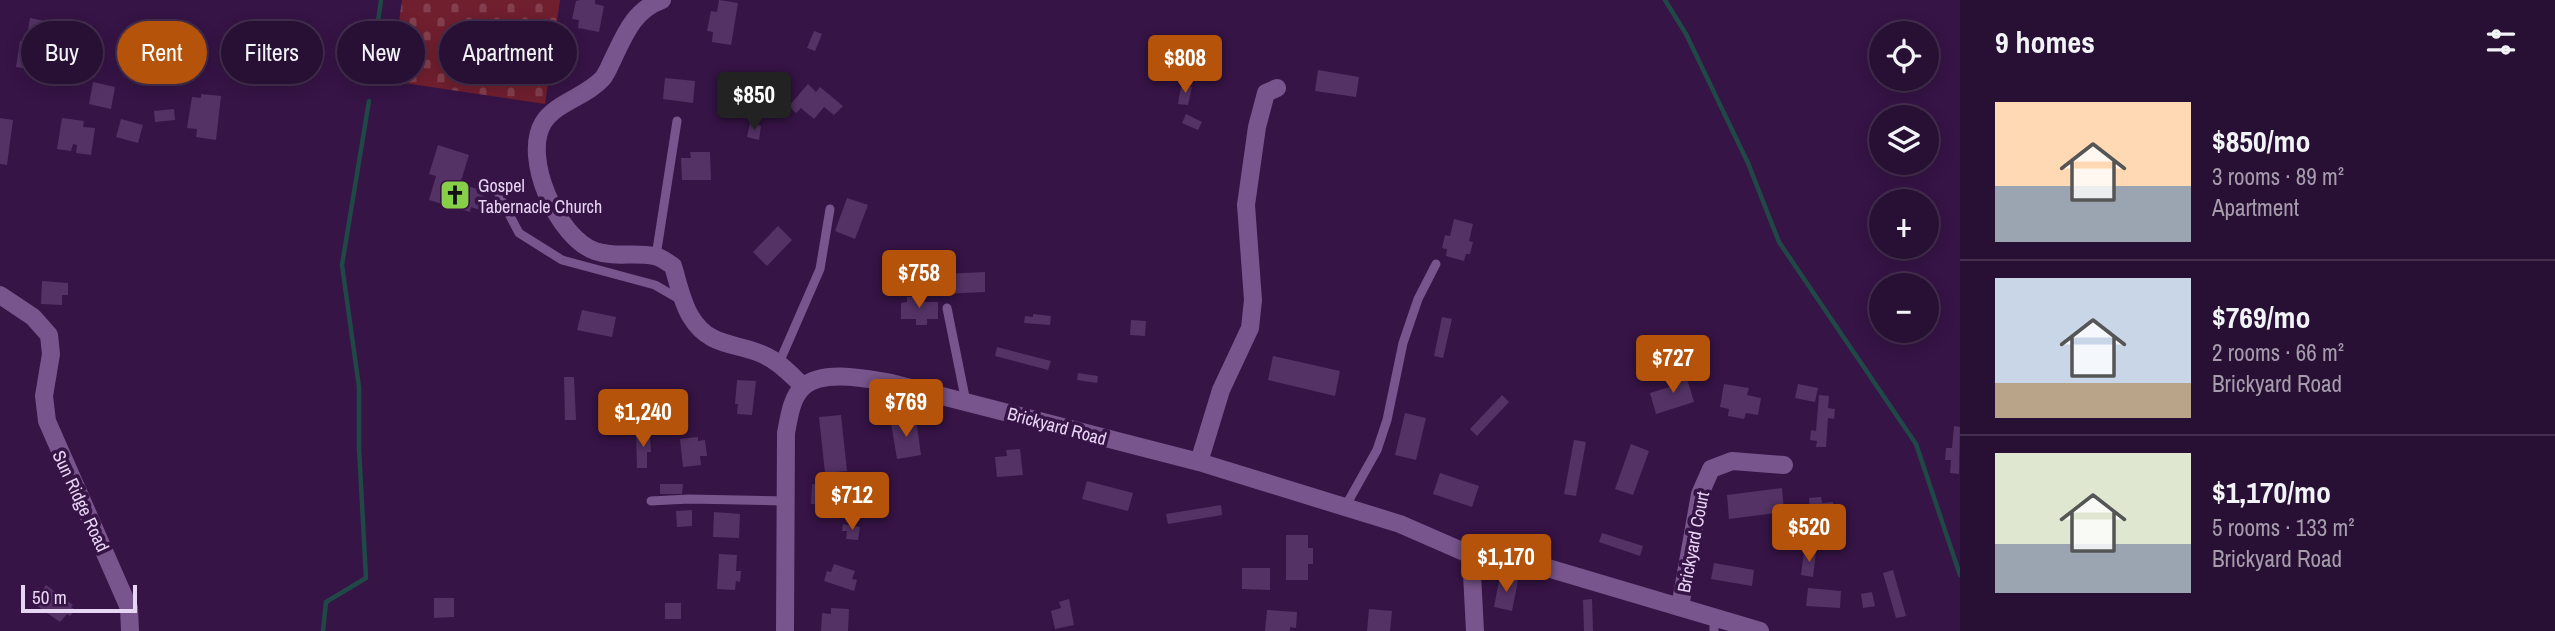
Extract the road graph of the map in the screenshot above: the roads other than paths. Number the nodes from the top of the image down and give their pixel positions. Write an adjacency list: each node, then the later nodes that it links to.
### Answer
1 (662, 0): 6 (street)
2 (1277, 88): 14 (street)
3 (677, 121): 6 (lane)
4 (499, 195): 9 (lane)
5 (830, 209): 11 (lane)
6 (656, 256): 9 (street)
7 (1436, 264): 18 (lane)
8 (0, 295): 22 (street, Sun Ridge Road)
9 (686, 303): 11 (street)
10 (947, 308): 13 (lane)
11 (779, 363): 12 (street)
12 (803, 386): 13 (street, Brickyard Road); 17 (street)
13 (966, 402): 14 (street, Brickyard Road)
14 (1199, 462): 18 (street, Brickyard Road)
15 (1784, 465): 20 (street, Brickyard Court)
16 (651, 501): 17 (lane)
17 (785, 501): 23 (street)
18 (1345, 507): 19 (street, Brickyard Road)
19 (1471, 555): 20 (street); 24 (street)
20 (1679, 607): 21 (street)
21 (1714, 624): 25 (street)
22 (130, 631)
23 (785, 631)
24 (1475, 631)
25 (1760, 631)

